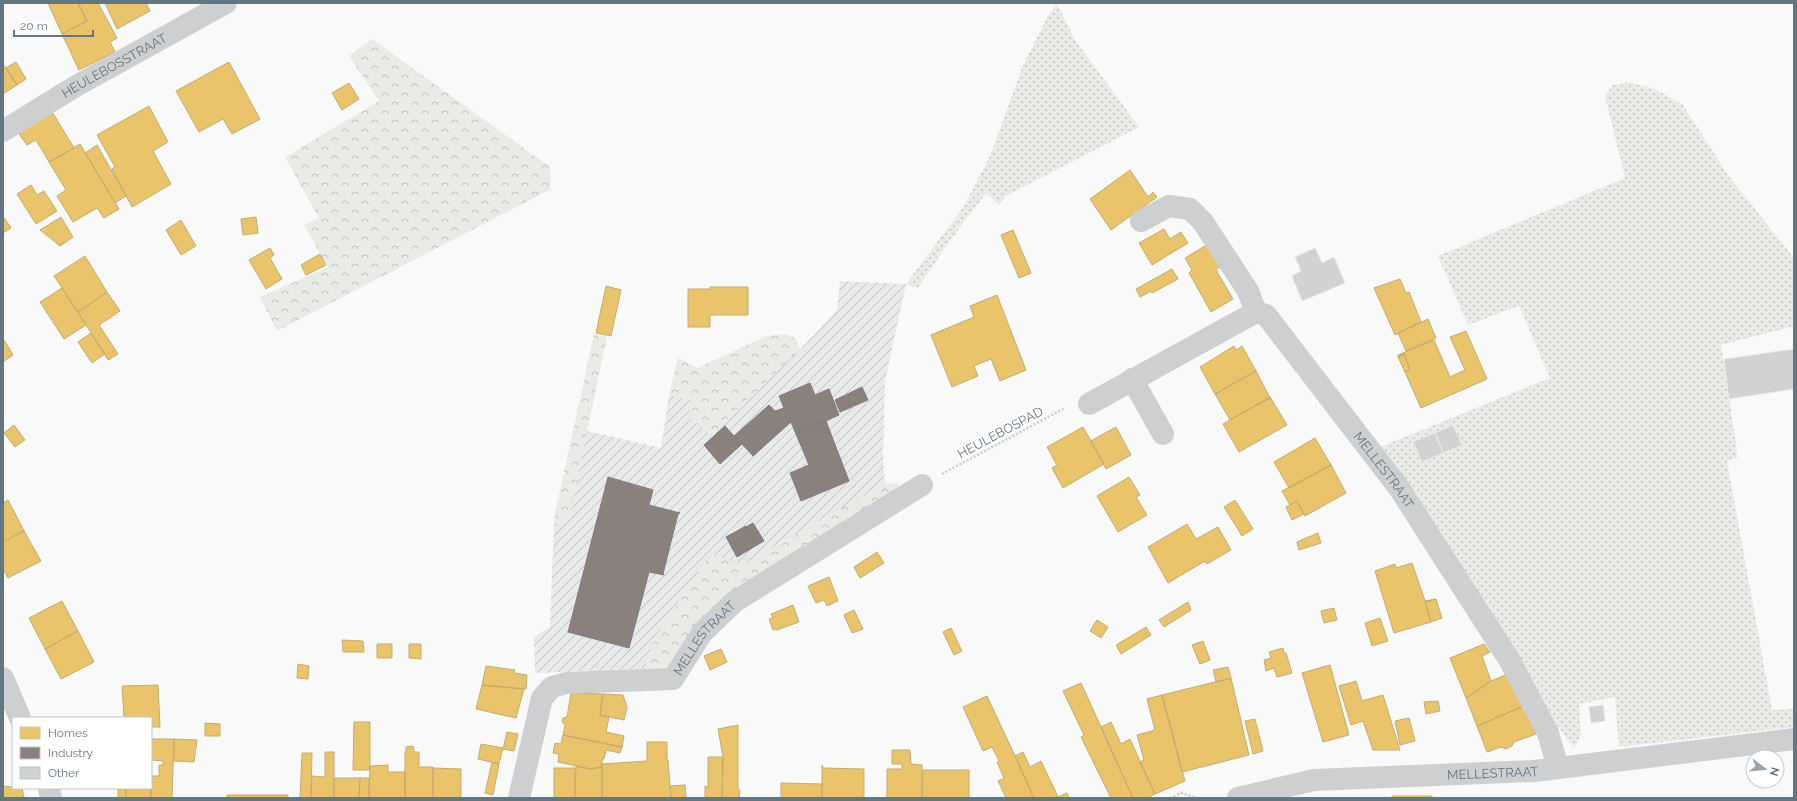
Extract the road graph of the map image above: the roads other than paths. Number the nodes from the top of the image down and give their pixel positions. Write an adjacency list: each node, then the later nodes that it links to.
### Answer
1 (226, 3): 2 (street, HEULEBOSSTRAAT)
2 (196, 10): 3 (street, HEULEBOSSTRAAT)
3 (3, 131)
4 (1141, 221): 5 (street)
5 (1256, 312): 6 (street); 13 (street, MELLESTRAAT)
6 (1132, 379): 7 (street); 8 (street)
7 (1089, 404)
8 (1163, 434)
9 (922, 485): 14 (street, MELLESTRAAT)
10 (3, 678): 11 (street)
11 (20, 717)
12 (1794, 739): 13 (street, MELLESTRAAT)
13 (1558, 768): 15 (street, MELLESTRAAT)
14 (519, 798)
15 (1238, 798)

